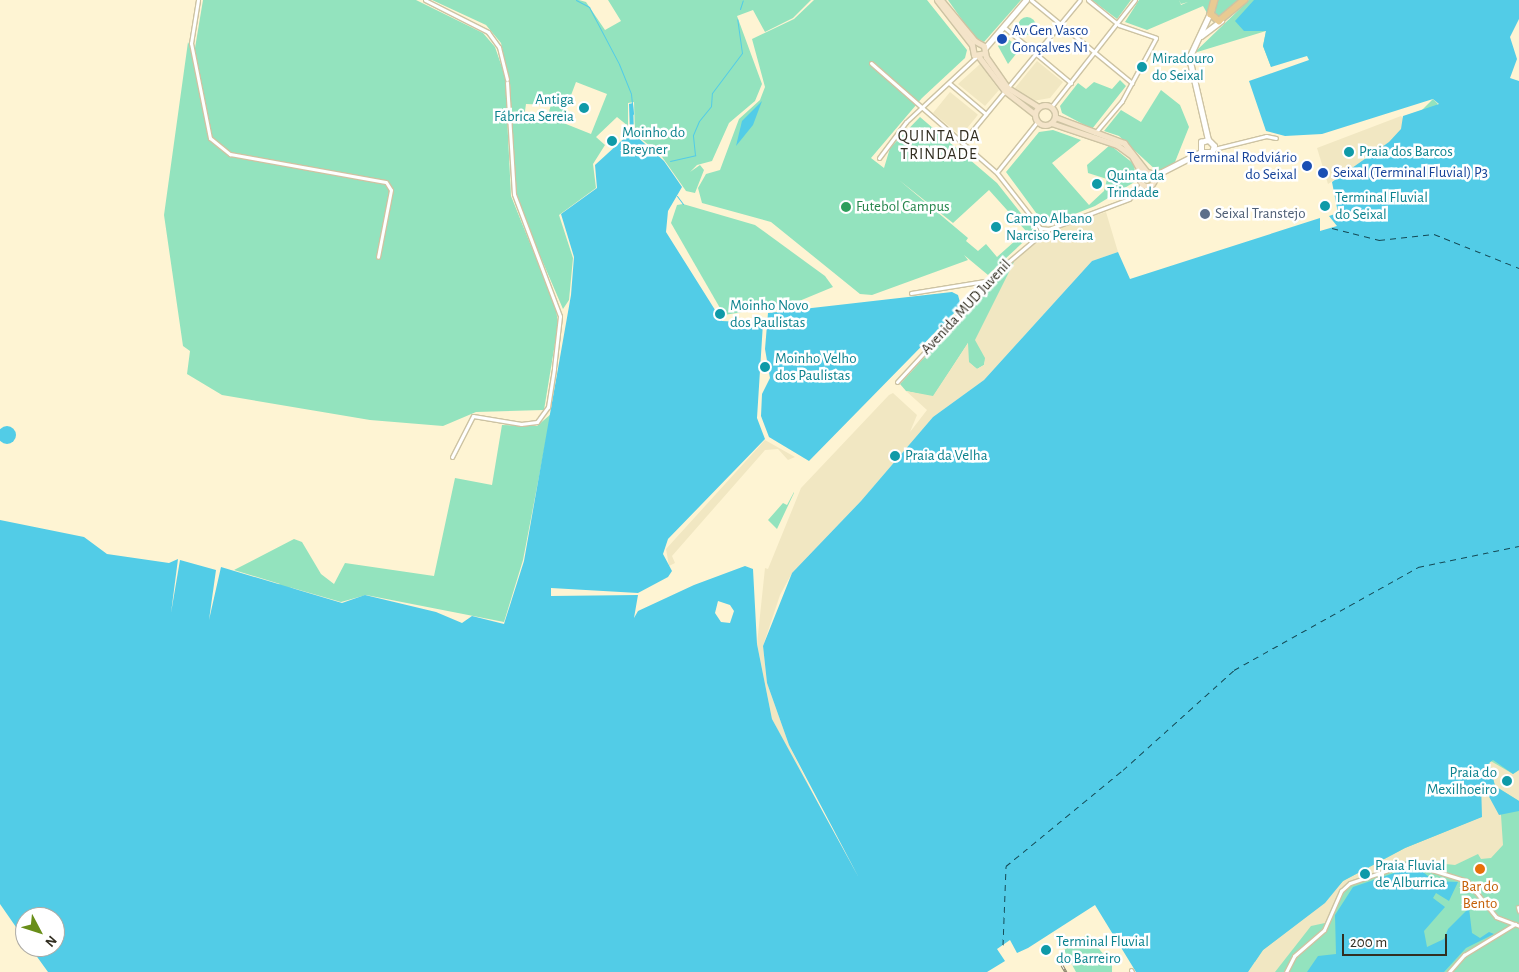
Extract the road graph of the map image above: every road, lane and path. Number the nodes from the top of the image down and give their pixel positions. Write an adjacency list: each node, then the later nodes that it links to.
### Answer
1 (198, 0): 51 (street)
2 (424, 0): 56 (street)
3 (937, 0): 19 (main road)
4 (941, 0): 18 (main road)
5 (1026, 0): 16 (street)
6 (1031, 0): 14 (street)
7 (1080, 0): 14 (street)
8 (1088, 0): 15 (street)
9 (1135, 0): 15 (street)
10 (1216, 0): 12 (main road)
11 (1244, 0): 13 (main road)
12 (1211, 10): 13 (main road); 17 (street)
13 (1223, 20): 17 (street)
14 (1060, 24): 21 (street); 22 (street)
15 (1119, 25): 22 (street); 27 (street)
16 (1005, 28): 20 (street); 21 (street)
17 (1196, 40): 39 (street)
18 (978, 44): 19 (main road); 20 (main road)
19 (972, 48): 23 (main road)
20 (985, 51): 23 (main road); 28 (main road)
21 (1036, 53): 26 (street); 28 (street)
22 (1096, 53): 26 (street); 27 (street)
23 (978, 57): 25 (street); 28 (main road)
24 (871, 63): 31 (street)
25 (949, 83): 31 (street); 32 (street)
26 (1071, 83): 29 (street)
27 (1132, 83): 37 (street)
28 (1007, 89): 30 (main road); 32 (street); 33 (main road)
29 (1051, 106): 30 (main road); 34 (main road)
30 (1038, 107): 33 (main road)
31 (921, 108): 40 (street); 43 (street)
32 (986, 114): 40 (street)
33 (1034, 114): 35 (main road)
34 (1055, 117): 36 (main road); 37 (main road)
35 (1038, 122): 36 (main road); 44 (street)
36 (1051, 123): 37 (main road)
37 (1096, 133): 45 (main road)
38 (1276, 138): 41 (street)
39 (1208, 140): 41 (street); 42 (street)
40 (962, 144): 44 (street)
41 (1214, 149): 42 (street)
42 (1201, 152): 46 (street)
43 (879, 158)
44 (997, 172): 48 (street)
45 (1144, 173): 46 (main road); 47 (main road)
46 (1154, 176): 47 (main road)
47 (1142, 185): 49 (street)
48 (1040, 228): 49 (street); 50 (street)
49 (1049, 229): 50 (street, Avenida MUD Juvenil)
50 (1039, 236): 53 (street, Avenida MUD Juvenil)
51 (378, 258)
52 (987, 276): 53 (street)
53 (991, 280): 54 (street); 55 (street, Avenida MUD Juvenil)
54 (911, 293)
55 (897, 382)
56 (452, 457)
57 (1517, 925): 58 (street); 59 (street)
58 (1286, 972)
59 (1449, 972)

